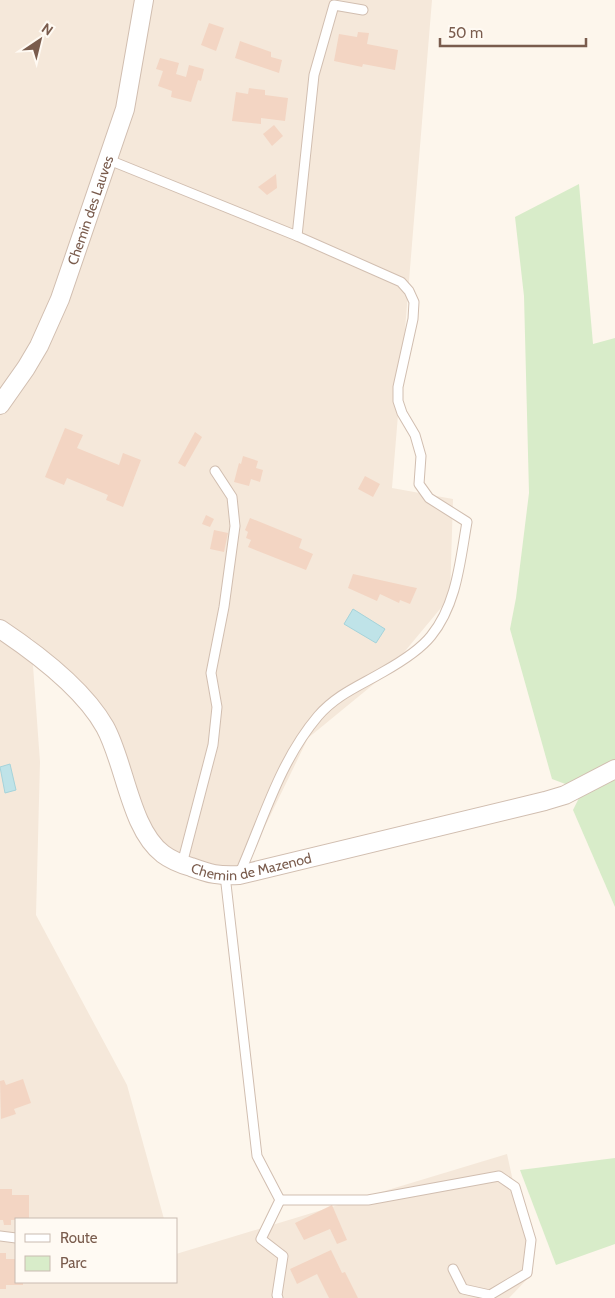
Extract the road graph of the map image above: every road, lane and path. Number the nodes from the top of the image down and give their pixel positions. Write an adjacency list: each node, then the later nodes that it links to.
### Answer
1 (144, 0): 3 (street, Chemin des Lauves)
2 (363, 10): 4 (lane)
3 (109, 160): 4 (lane); 5 (street, Chemin des Lauves)
4 (297, 236): 10 (lane)
5 (0, 405)
6 (215, 471): 9 (lane)
7 (0, 629): 9 (street, Chemin de Mazenod)
8 (615, 769): 10 (street, Chemin de Mazenod)
9 (182, 864): 10 (street, Chemin de Mazenod)
10 (232, 875): 11 (lane)
11 (280, 1200): 14 (lane); 15 (lane)
12 (0, 1236): 13 (lane)
13 (15, 1238)
14 (454, 1269)
15 (278, 1298)

